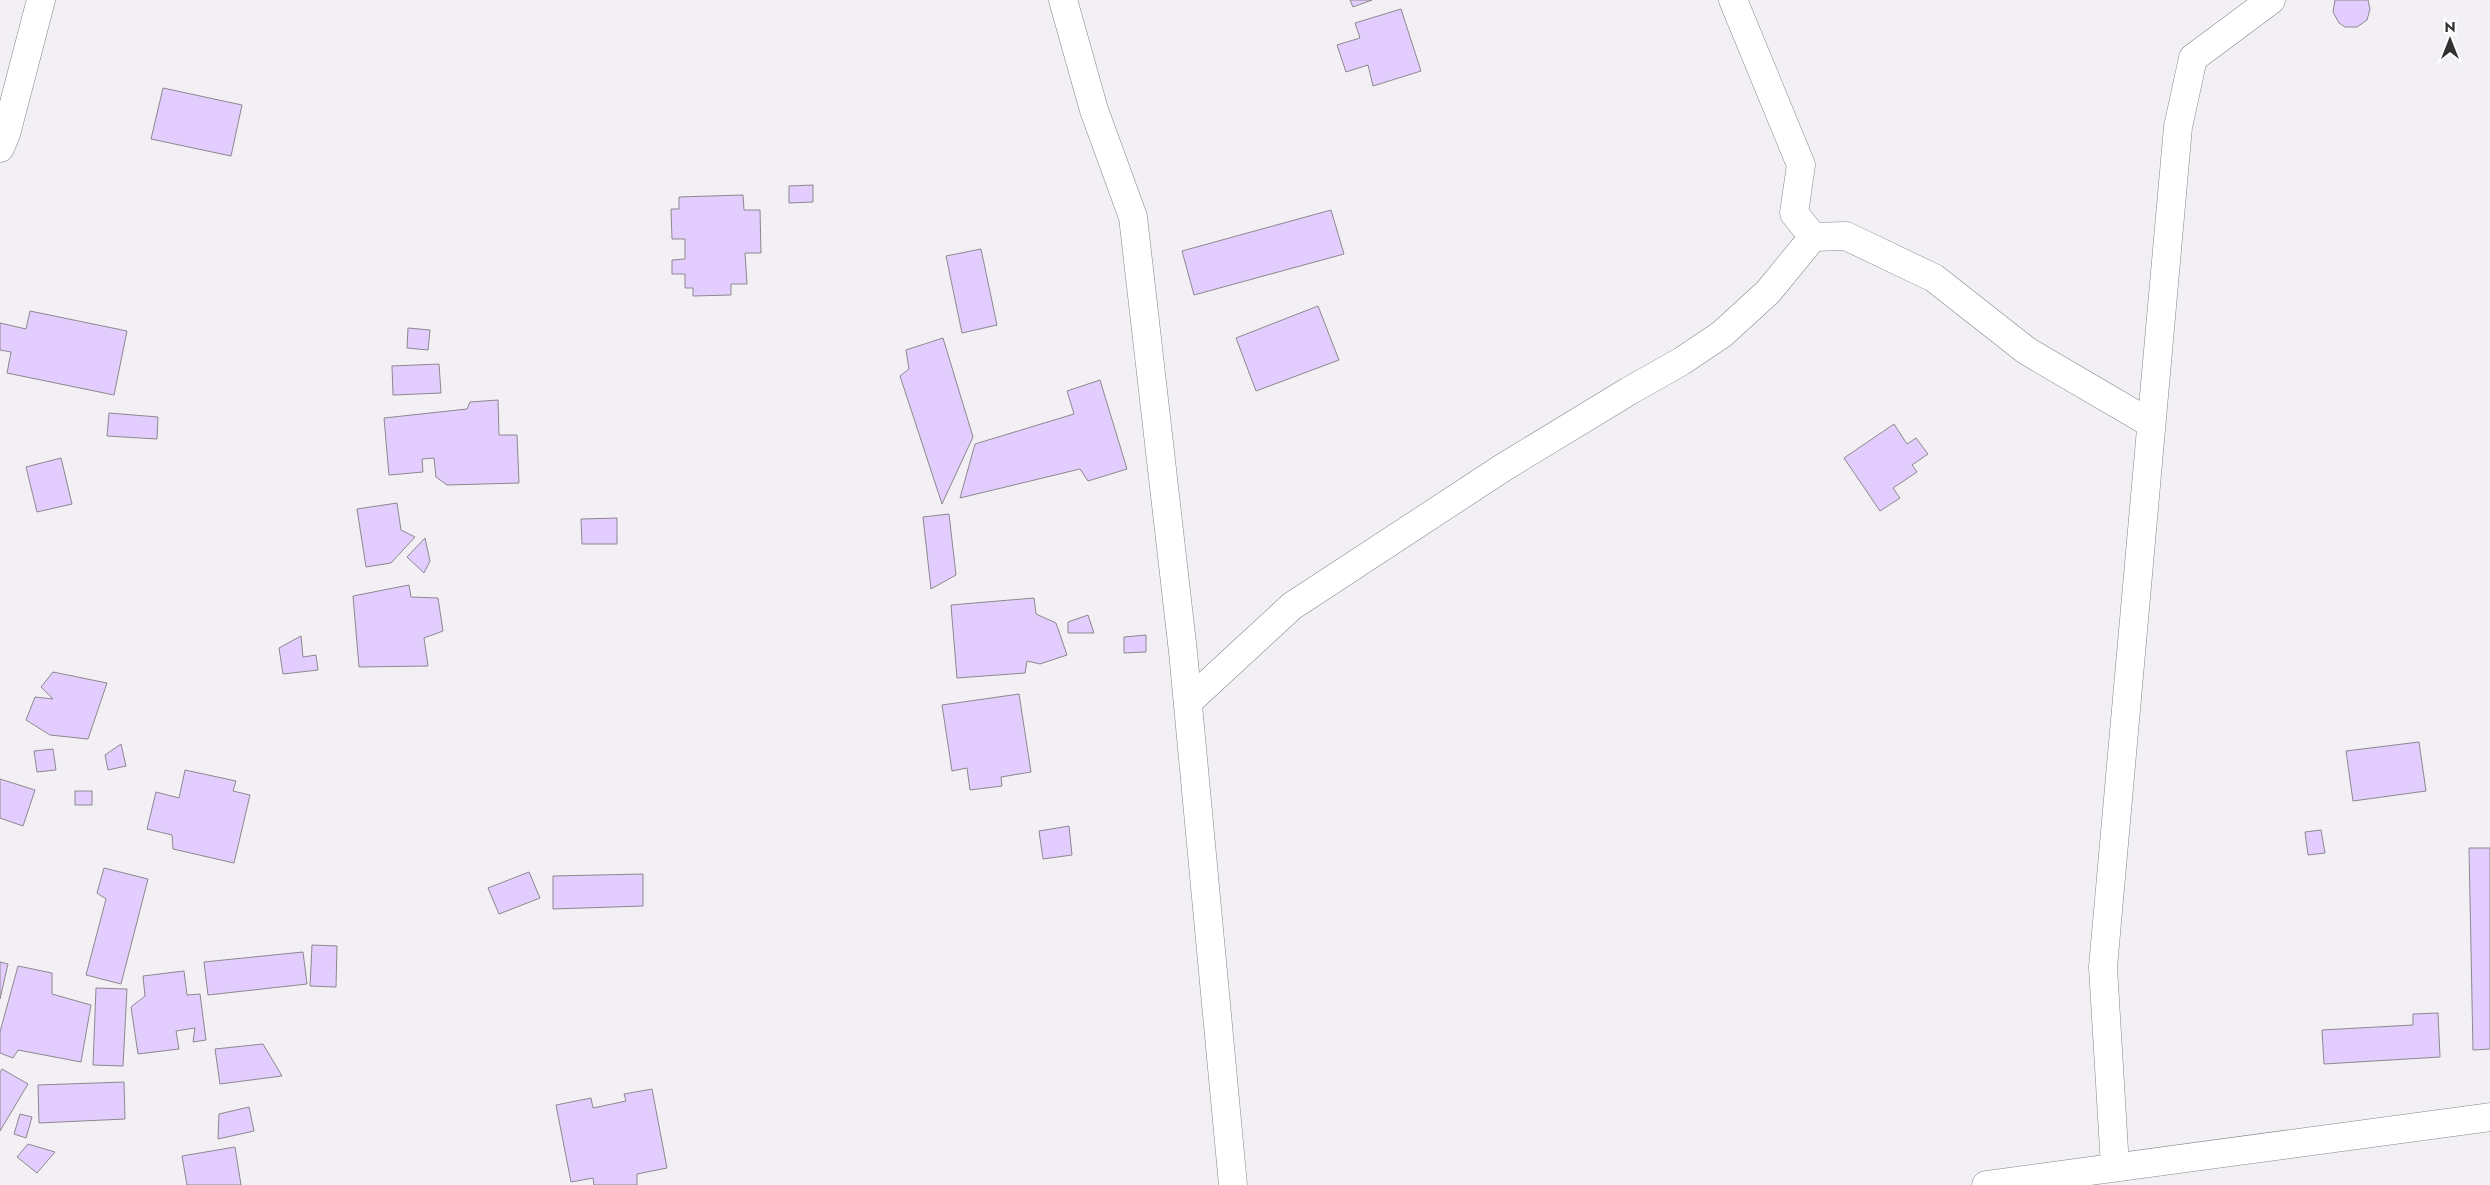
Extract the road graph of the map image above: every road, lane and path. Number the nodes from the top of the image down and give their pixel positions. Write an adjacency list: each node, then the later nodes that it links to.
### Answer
1 (41, 0): 5 (street)
2 (1063, 0): 8 (street)
3 (1733, 0): 6 (street)
4 (2270, 0): 7 (street)
5 (0, 148)
6 (1813, 237): 7 (street); 8 (street)
7 (2150, 423): 10 (street)
8 (1188, 702): 12 (street)
9 (2490, 1117): 10 (street)
10 (2115, 1168): 11 (street)
11 (2039, 1181): 13 (street)
12 (1233, 1185)
13 (1986, 1185)

